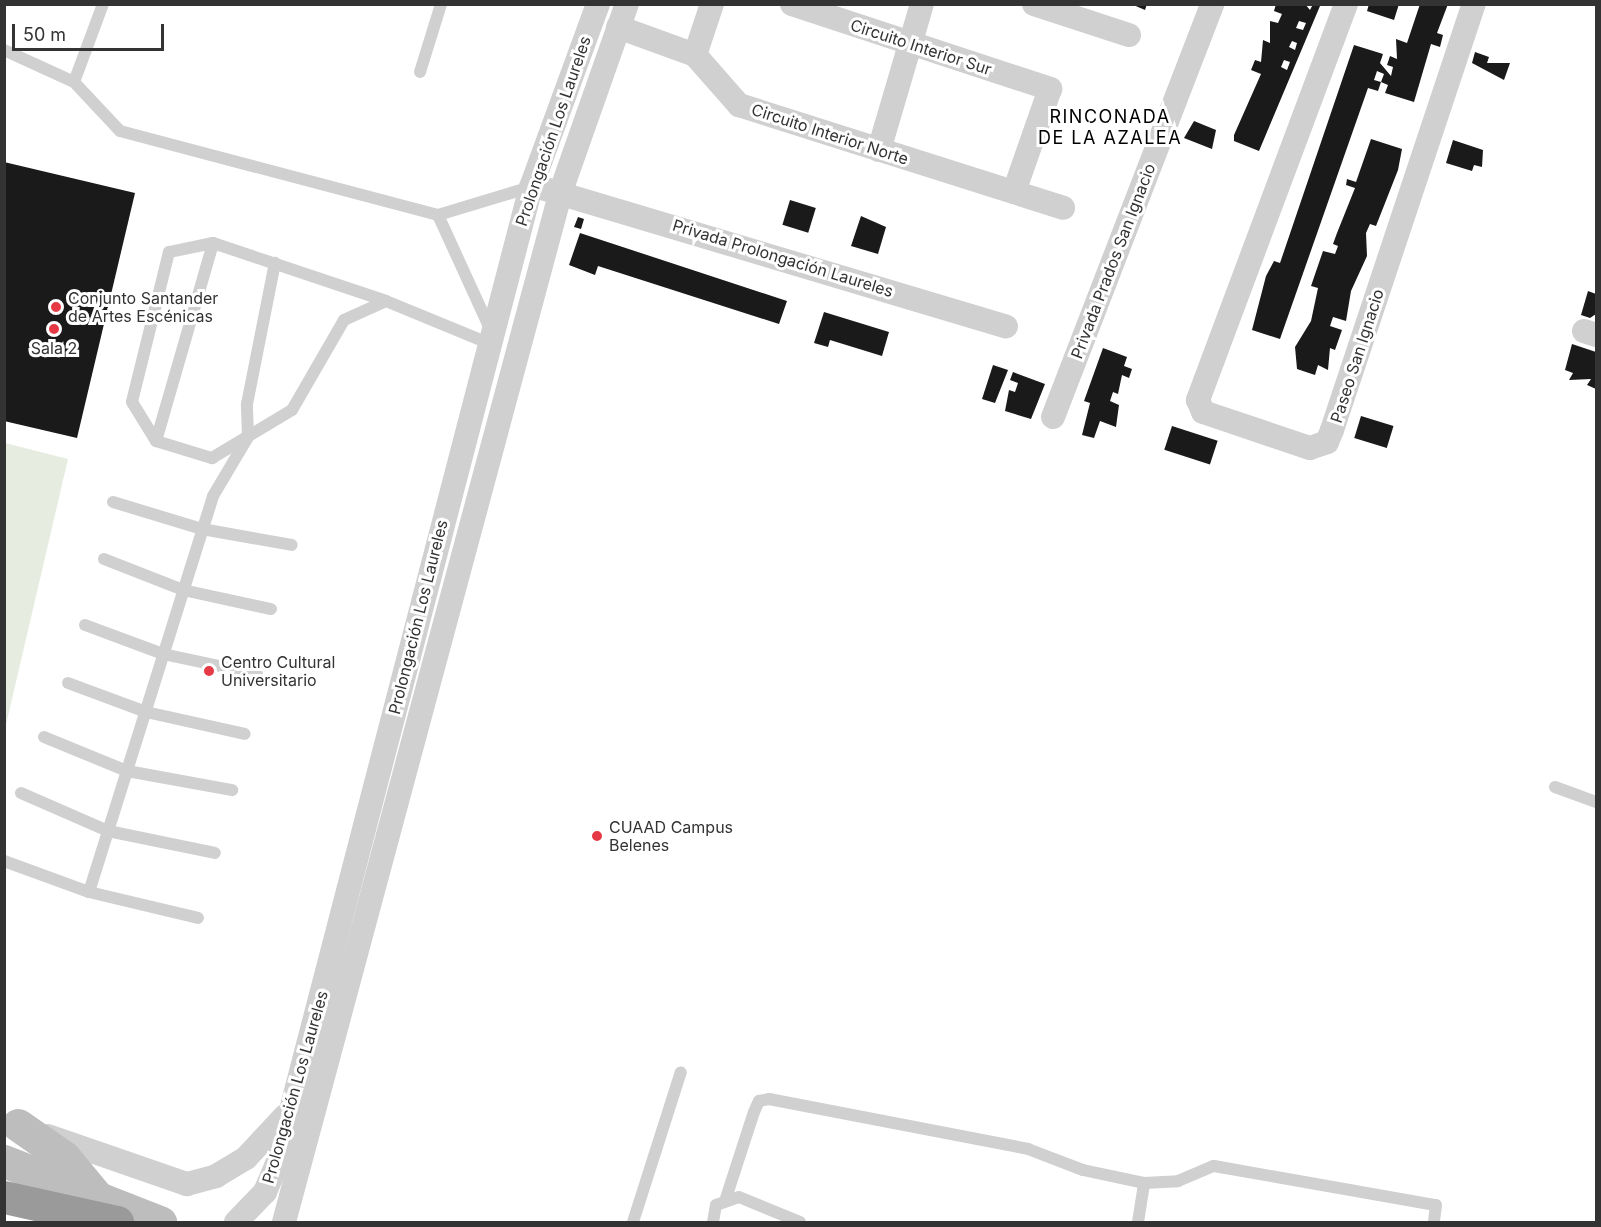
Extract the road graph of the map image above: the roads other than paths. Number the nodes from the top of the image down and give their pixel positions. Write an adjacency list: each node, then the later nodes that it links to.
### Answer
1 (103, 4): 19 (lane)
2 (441, 4): 18 (lane)
3 (598, 4): 21 (street, Prolongación Los Laureles)
4 (627, 4): 13 (street, Prolongación Los Laureles)
5 (712, 4): 17 (street)
6 (792, 4): 15 (street, Circuito Interior Sur)
7 (922, 4): 15 (street)
8 (1034, 4): 12 (street)
9 (1212, 4): 31 (street, Privada Prados San Ignacio)
10 (1346, 4): 11 (street, Paseo San Ignacio)
11 (1474, 4)
12 (1077, 11): 14 (street)
13 (618, 27): 17 (street, Circuito Interior Norte); 22 (street, Prolongación Los Laureles)
14 (1129, 35)
15 (911, 43): 20 (street); 23 (street, Circuito Interior Sur)
16 (4, 50): 19 (lane)
17 (695, 55): 20 (street, Circuito Interior Norte)
18 (420, 72)
19 (74, 82): 25 (lane)
20 (879, 150): 23 (street, Circuito Interior Norte)
21 (531, 187): 22 (street, Privada Prolongación Laureles); 25 (lane); 30 (street, Prolongación Los Laureles)
22 (561, 191): 29 (street, Privada Prolongación Laureles); 40 (street, Prolongación Los Laureles)
23 (1014, 192): 24 (street, Circuito Interior Norte)
24 (1063, 208)
25 (438, 215): 30 (lane)
26 (213, 243): 27 (lane); 33 (lane); 33 (lane)
27 (275, 263): 28 (lane); 32 (lane)
28 (387, 301): 30 (lane); 32 (lane)
29 (1006, 326)
30 (490, 338): 40 (street, Prolongación Los Laureles)
31 (1053, 417)
32 (248, 437): 33 (lane); 35 (lane)
33 (156, 441)
34 (113, 502): 35 (lane)
35 (202, 529): 36 (lane); 38 (lane)
36 (292, 545)
37 (104, 559): 38 (lane)
38 (183, 590): 39 (lane); 42 (lane)
39 (271, 609)
40 (429, 621): 59 (street, Prolongación Los Laureles); 62 (street, Prolongación Los Laureles)
41 (85, 625): 42 (lane)
42 (163, 654): 43 (lane); 45 (lane)
43 (257, 674)
44 (68, 683): 45 (lane)
45 (146, 712): 46 (lane); 48 (lane)
46 (244, 734)
47 (44, 737): 48 (lane)
48 (127, 771): 50 (lane); 53 (lane)
49 (1555, 787): 52 (lane)
50 (232, 790)
51 (21, 793): 53 (lane)
52 (1596, 802)
53 (108, 831): 54 (lane); 56 (lane)
54 (215, 853)
55 (4, 861): 56 (lane)
56 (89, 892): 57 (lane)
57 (198, 918)
58 (681, 1072): 70 (lane)
59 (293, 1104): 60 (street); 62 (street, Prolongación Los Laureles)
60 (11, 1122): 66 (main road)
61 (4, 1161): 66 (main road)
62 (286, 1167): 68 (street, Prolongación Los Laureles); 69 (street, Prolongación Los Laureles)
63 (1144, 1183): 65 (lane); 73 (lane); 74 (lane)
64 (4, 1197): 66 (highway)
65 (726, 1198): 71 (lane); 72 (lane)
66 (108, 1211): 67 (main road)
67 (160, 1222)
68 (236, 1222)
69 (284, 1222)
70 (633, 1222)
71 (713, 1222)
72 (800, 1222)
73 (1138, 1222)
74 (1434, 1222)

